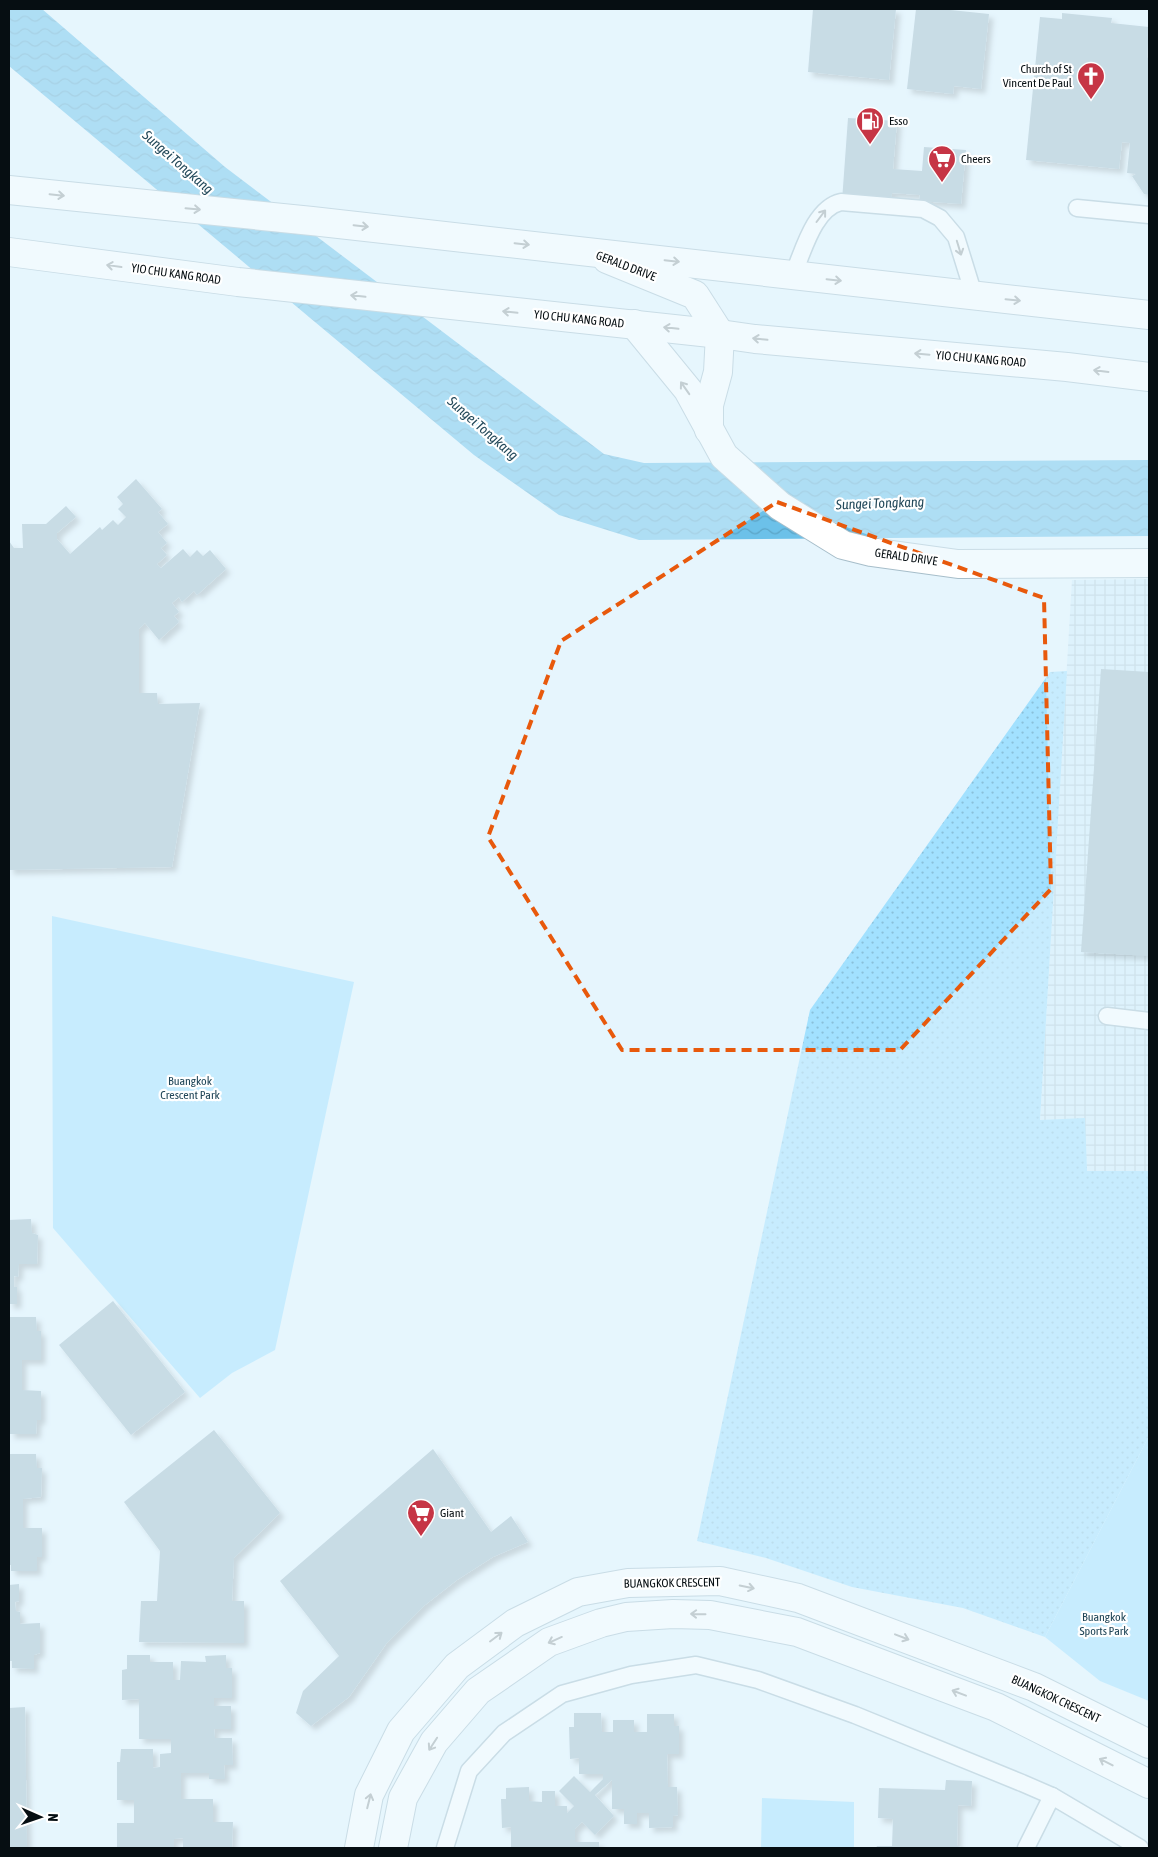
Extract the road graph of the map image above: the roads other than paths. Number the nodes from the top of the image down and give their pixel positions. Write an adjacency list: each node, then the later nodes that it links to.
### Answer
1 (9, 190): 5 (street, one-way to 5)
2 (1077, 208): 3 (lane)
3 (1149, 214)
4 (9, 252): 9 (street, YIO CHU KANG ROAD, one-way to 4)
5 (589, 252): 6 (street, one-way to 6); 10 (street, GERALD DRIVE)
6 (793, 275): 7 (street, one-way to 7); 7 (lane, one-way to 7)
7 (974, 295): 8 (street, one-way to 8)
8 (1149, 315)
9 (634, 324): 10 (street, YIO CHU KANG ROAD, one-way to 9); 12 (street, GERALD DRIVE, one-way to 9)
10 (720, 334): 11 (street, YIO CHU KANG ROAD, one-way to 10); 12 (street, GERALD DRIVE)
11 (1149, 377)
12 (709, 430): 13 (street, GERALD DRIVE)
13 (1149, 563)
14 (1107, 1016): 15 (lane)
15 (1149, 1021)
16 (1149, 1744): 19 (street, BUANGKOK CRESCENT, one-way to 16)
17 (1149, 1784): 20 (street, one-way to 20)
18 (1052, 1796): 21 (lane); 22 (lane); 23 (lane)
19 (359, 1848)
20 (393, 1848)
21 (445, 1848)
22 (1026, 1848)
23 (1140, 1848)

